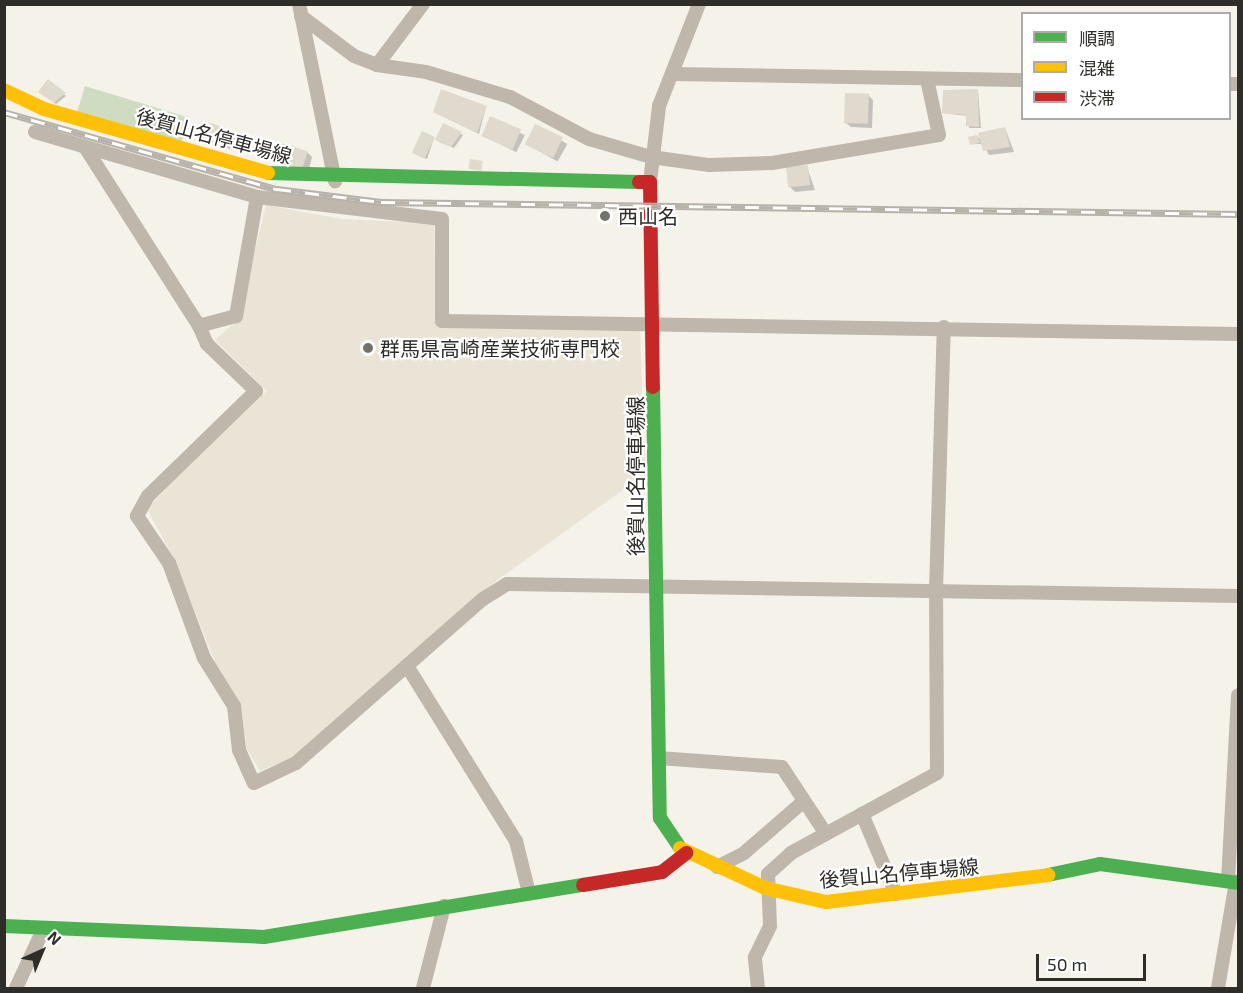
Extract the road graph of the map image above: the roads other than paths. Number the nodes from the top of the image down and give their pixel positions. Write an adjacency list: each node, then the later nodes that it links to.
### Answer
1 (423, 4): 4 (street)
2 (699, 4): 5 (street)
3 (300, 10): 4 (street); 12 (street)
4 (377, 65): 11 (street)
5 (672, 74): 6 (street); 11 (street)
6 (927, 78): 7 (street); 11 (street)
7 (1021, 80)
8 (4, 90): 12 (main road, 後賀山名停車場線)
9 (35, 132): 10 (street)
10 (85, 147): 14 (street); 16 (street)
11 (651, 157): 13 (street)
12 (335, 181): 13 (main road, 後賀山名停車場線)
13 (650, 182): 15 (main road, 後賀山名停車場線)
14 (256, 197): 15 (street); 16 (street)
15 (654, 325): 17 (street); 19 (main road, 後賀山名停車場線)
16 (199, 326): 22 (street)
17 (944, 327): 18 (street); 20 (street)
18 (1239, 334)
19 (655, 588): 20 (street); 22 (street); 24 (main road, 後賀山名停車場線)
20 (936, 591): 21 (street); 26 (street)
21 (1239, 596)
22 (407, 666): 32 (street)
23 (1239, 695): 30 (street)
24 (659, 758): 25 (street); 28 (main road, 後賀山名停車場線)
25 (804, 801): 27 (street); 29 (street)
26 (862, 814): 27 (street); 33 (street)
27 (826, 834): 31 (street)
28 (686, 853): 29 (main road, 後賀山名停車場線); 32 (main road)
29 (717, 867): 31 (main road, 後賀山名停車場線)
30 (1234, 882): 33 (main road, 後賀山名停車場線); 40 (street)
31 (765, 888): 33 (main road, 後賀山名停車場線); 39 (street)
32 (529, 893): 34 (main road)
33 (896, 894)
34 (444, 906): 36 (main road); 38 (street)
35 (4, 926): 36 (main road)
36 (44, 928): 37 (street)
37 (16, 988)
38 (423, 988)
39 (758, 988)
40 (1218, 988)

